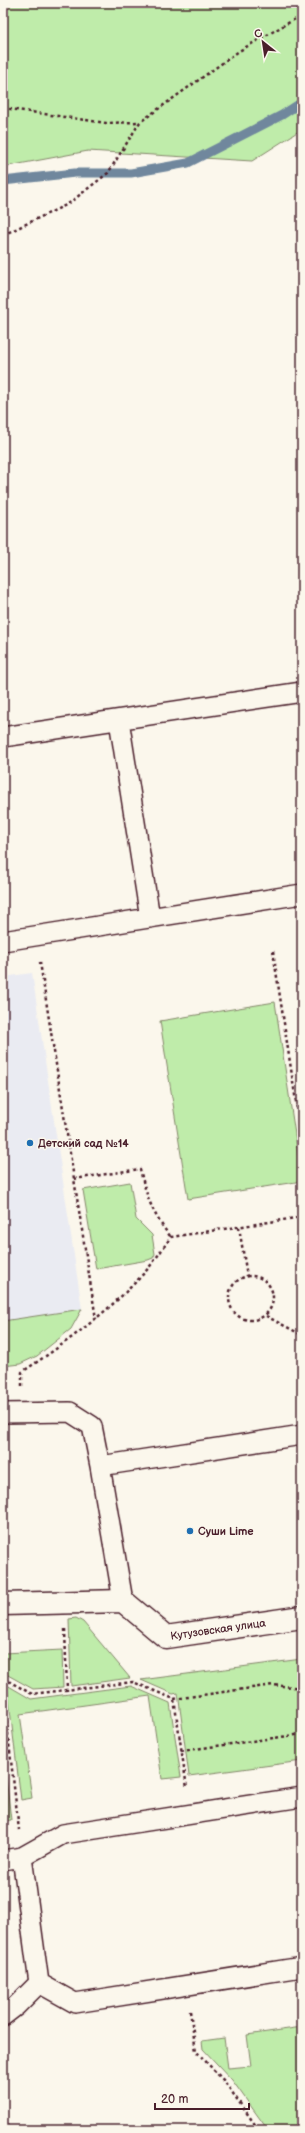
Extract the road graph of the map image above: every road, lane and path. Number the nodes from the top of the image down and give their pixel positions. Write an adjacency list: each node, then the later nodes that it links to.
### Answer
1 (302, 15): 3 (path)
2 (3, 108): 3 (path)
3 (140, 122): 4 (path)
4 (3, 234)
5 (302, 692): 6 (lane)
6 (119, 720): 7 (lane); 9 (lane)
7 (3, 737)
8 (302, 894): 9 (lane)
9 (150, 918): 10 (lane)
10 (36, 936): 11 (lane); 14 (path)
11 (3, 941)
12 (273, 951): 13 (path)
13 (302, 1141)
14 (74, 1179): 17 (path); 20 (path)
15 (302, 1217): 16 (path)
16 (239, 1227): 17 (path); 18 (path)
17 (171, 1237): 20 (path)
18 (247, 1276): 19 (path); 19 (path)
19 (266, 1316): 21 (path)
20 (96, 1319): 22 (path)
21 (302, 1336)
22 (22, 1372)
23 (3, 1413): 25 (lane)
24 (302, 1435): 25 (lane)
25 (100, 1466): 26 (lane)
26 (123, 1601): 27 (street); 29 (street, Кутузовская улица)
27 (64, 1603): 28 (street); 33 (path)
28 (3, 1604)
29 (302, 1617)
30 (3, 1678): 33 (path)
31 (302, 1688): 34 (path)
32 (3, 1691): 35 (path)
33 (67, 1691): 34 (path)
34 (174, 1699): 37 (path)
35 (5, 1724): 40 (path)
36 (302, 1734): 37 (path)
37 (181, 1751): 39 (path)
38 (302, 1797): 39 (lane)
39 (191, 1813): 40 (lane)
40 (22, 1857): 41 (lane); 43 (lane)
41 (3, 1860)
42 (302, 1967): 44 (lane)
43 (39, 1983): 44 (lane); 45 (lane)
44 (186, 1986): 46 (path)
45 (3, 2016)
46 (259, 2130)

